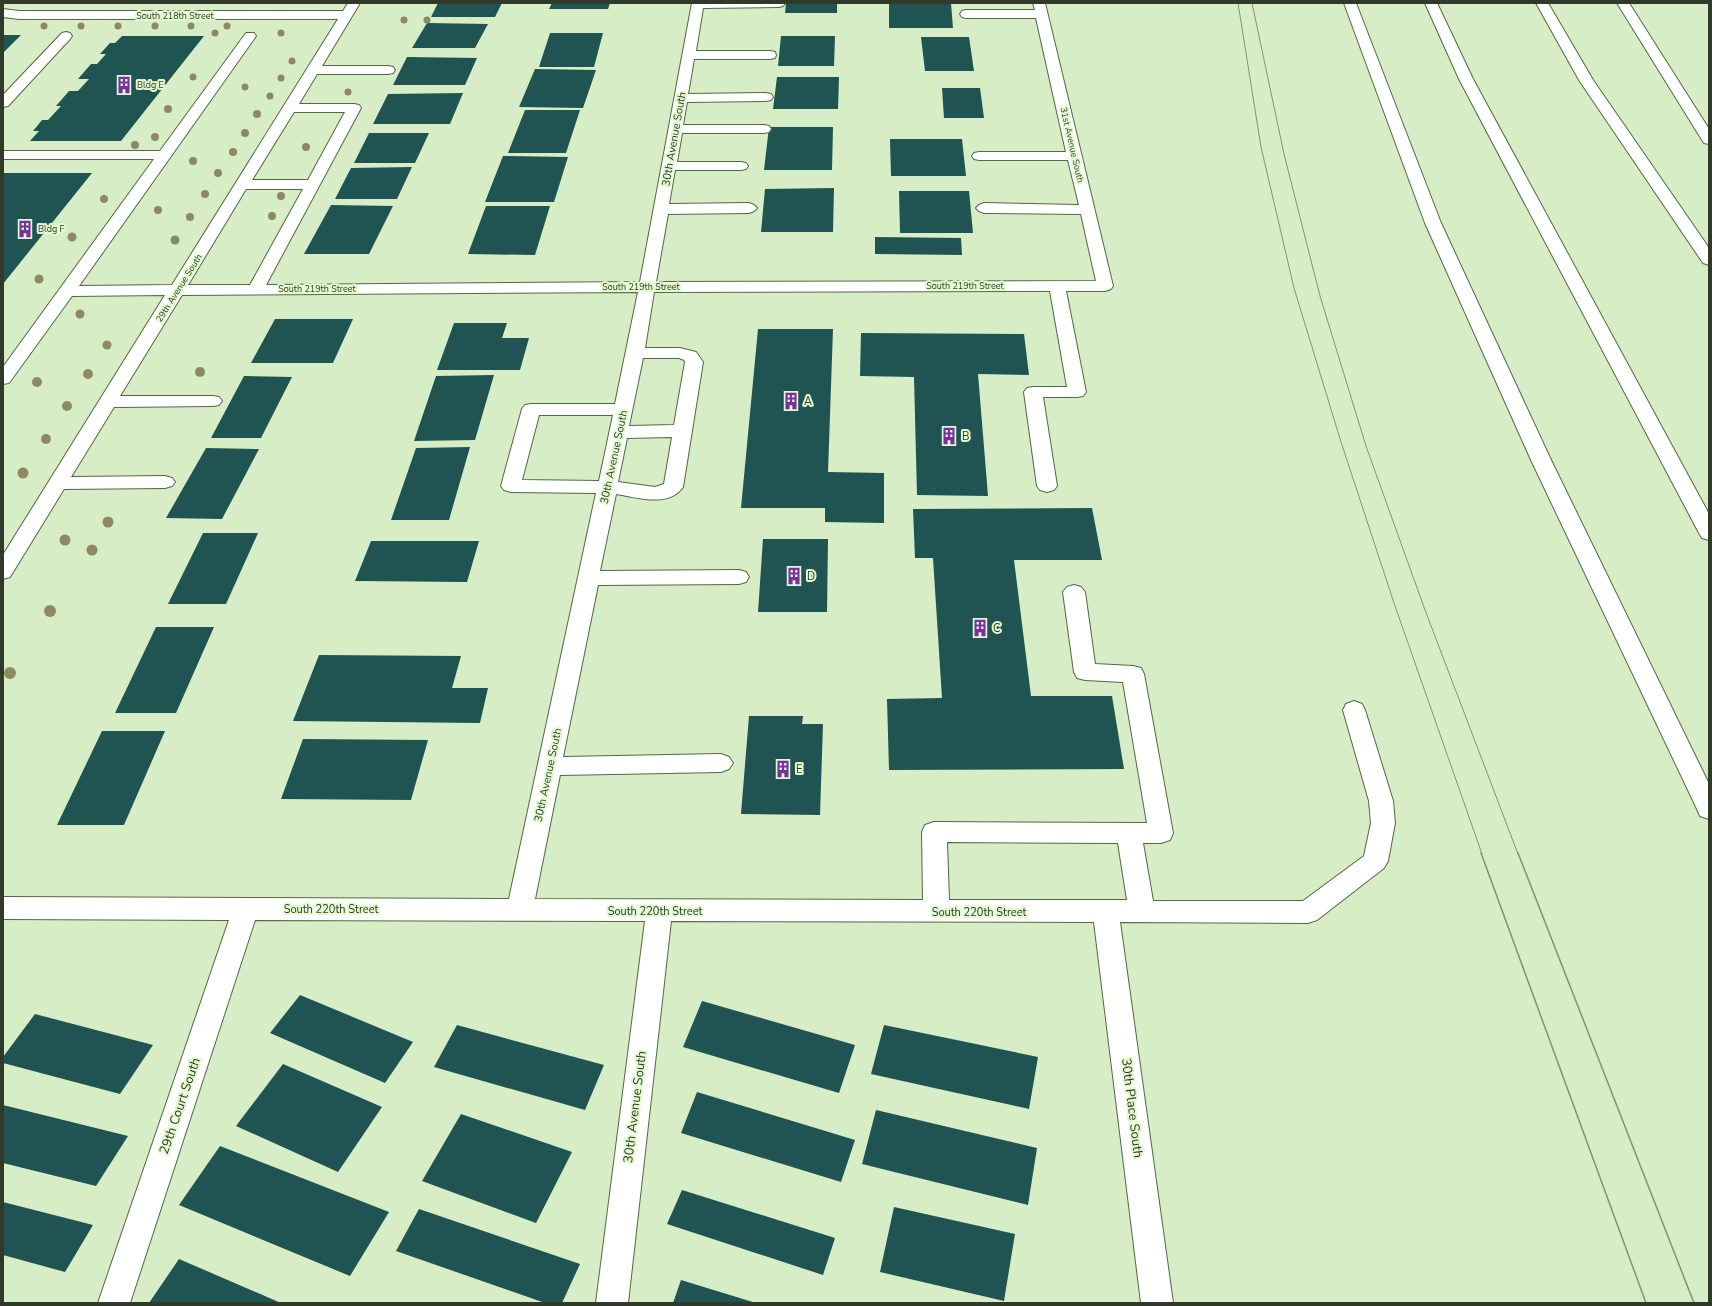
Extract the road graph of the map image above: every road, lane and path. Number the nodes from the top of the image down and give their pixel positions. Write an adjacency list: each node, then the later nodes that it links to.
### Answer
1 (149, 3): 12 (main road)
2 (698, 3): 3 (main road); 15 (main road, 30th Avenue South)
3 (779, 3)
4 (1350, 3): 64 (main road)
5 (1431, 3): 56 (main road)
6 (1542, 3): 38 (main road)
7 (1623, 3): 25 (main road)
8 (351, 9): 12 (main road, South 218th Street); 17 (main road, 29th Avenue South)
9 (1040, 9): 11 (main road); 29 (main road, 31st Avenue South)
10 (3, 13): 12 (main road, South 218th Street)
11 (966, 14)
12 (138, 16)
13 (66, 36): 21 (main road)
14 (250, 36): 27 (main road)
15 (688, 55): 16 (main road); 19 (main road, 30th Avenue South)
16 (770, 55)
17 (313, 70): 18 (main road); 22 (main road, 29th Avenue South)
18 (388, 70)
19 (681, 98): 20 (main road); 23 (main road, 30th Avenue South)
20 (766, 98)
21 (3, 103)
22 (290, 108): 32 (main road); 33 (main road, 29th Avenue South)
23 (676, 129): 24 (main road); 30 (main road, 30th Avenue South)
24 (764, 129)
25 (1709, 140)
26 (3, 155): 27 (main road)
27 (165, 155): 44 (main road)
28 (979, 156): 29 (main road)
29 (1075, 156): 37 (main road, 31st Avenue South)
30 (670, 166): 31 (main road); 36 (main road, 30th Avenue South)
31 (741, 166)
32 (312, 184): 33 (main road); 43 (main road)
33 (242, 185): 42 (main road, 29th Avenue South)
34 (749, 208): 36 (main road)
35 (984, 208): 37 (main road)
36 (662, 209): 41 (main road, 30th Avenue South)
37 (1087, 210): 40 (main road, 31st Avenue South)
38 (1709, 260)
39 (1057, 286): 40 (main road, South 219th Street); 41 (main road, South 219th Street); 54 (main road)
40 (1105, 286)
41 (648, 287): 43 (main road, South 219th Street); 45 (main road, 30th Avenue South)
42 (177, 290): 43 (main road, South 219th Street); 44 (main road, South 219th Street); 48 (main road, 29th Avenue South)
43 (255, 290)
44 (67, 291): 46 (main road)
45 (635, 353): 49 (main road, 30th Avenue South); 50 (main road)
46 (3, 378)
47 (213, 401): 48 (main road)
48 (108, 402): 53 (main road, 29th Avenue South)
49 (623, 410): 51 (main road, 30th Avenue South); 55 (main road)
50 (683, 431): 51 (main road); 55 (main road)
51 (619, 432): 55 (main road, 30th Avenue South)
52 (166, 482): 53 (main road)
53 (58, 484): 57 (main road, 29th Avenue South)
54 (1048, 486)
55 (608, 487): 59 (main road, 30th Avenue South)
56 (1709, 533)
57 (3, 572)
58 (739, 577): 59 (main road)
59 (589, 578): 63 (main road, 30th Avenue South)
60 (1074, 592): 65 (main road)
61 (1354, 710): 72 (main road, South 220th Street)
62 (721, 763): 63 (main road)
63 (550, 766): 68 (main road, 30th Avenue South)
64 (1709, 809)
65 (1129, 833): 70 (main road); 72 (main road)
66 (3, 908): 67 (main road, South 220th Street)
67 (246, 909): 68 (main road, South 220th Street); 73 (main road, 29th Court South)
68 (520, 910): 69 (main road, South 220th Street)
69 (659, 911): 70 (main road, South 220th Street); 74 (main road, 30th Avenue South)
70 (936, 912): 71 (main road, South 220th Street)
71 (1106, 912): 72 (main road, South 220th Street); 75 (main road, 30th Place South)
72 (1142, 912)
73 (114, 1303)
74 (612, 1303)
75 (1157, 1303)

